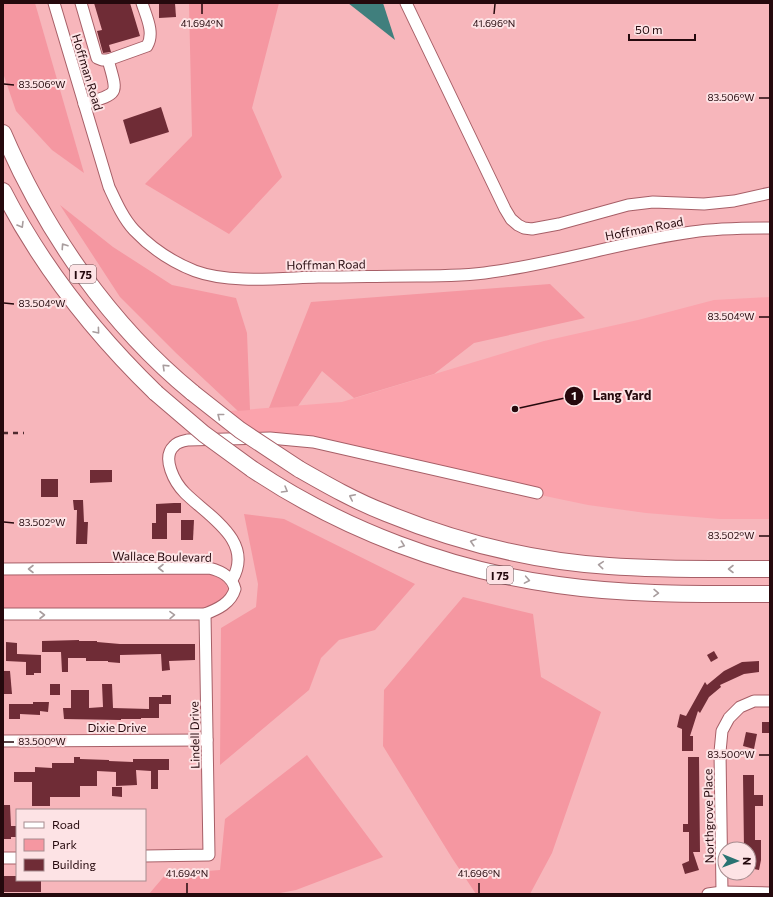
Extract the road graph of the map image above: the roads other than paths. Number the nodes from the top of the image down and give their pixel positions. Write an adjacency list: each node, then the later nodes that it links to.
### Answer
1 (54, 3): 6 (street, Hoffman Road)
2 (81, 3): 5 (street)
3 (142, 3): 5 (street)
4 (406, 3): 9 (street)
5 (108, 60): 6 (street)
6 (84, 104): 10 (street, Hoffman Road)
7 (3, 133): 13 (highway, I 75, one-way to 7, bridge)
8 (3, 191): 15 (highway, I 75, one-way to 15, bridge)
9 (770, 193)
10 (770, 228)
11 (537, 492): 14 (street)
12 (3, 569): 14 (street, Wallace Boulevard, one-way to 12)
13 (770, 569)
14 (232, 580): 17 (street)
15 (770, 594)
16 (3, 614): 17 (street, one-way to 17)
17 (205, 614): 19 (street, Lindell Drive)
18 (770, 701): 24 (street, Northgrove Place)
19 (207, 740): 20 (street, Dixie Drive); 21 (street, Lindell Drive)
20 (3, 741)
21 (146, 856)
22 (3, 858): 23 (street)
23 (16, 858)
24 (722, 892): 25 (street); 26 (street)
25 (708, 894)
26 (770, 894)

